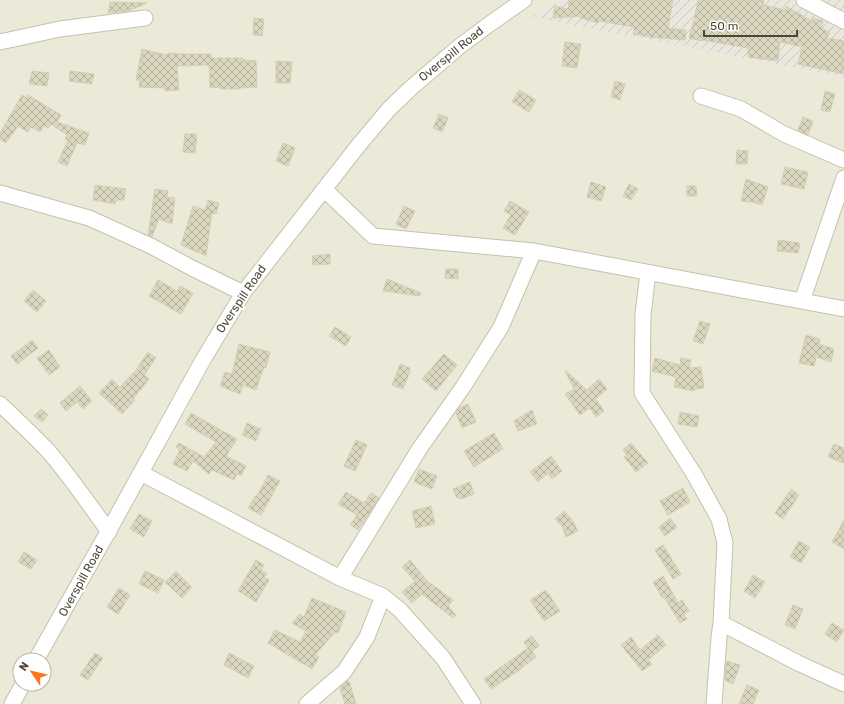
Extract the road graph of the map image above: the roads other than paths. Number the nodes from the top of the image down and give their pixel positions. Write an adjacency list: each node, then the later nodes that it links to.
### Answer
1 (524, 0): 9 (street, Overspill Road)
2 (804, 0): 4 (street)
3 (145, 18): 5 (street)
4 (844, 21)
5 (0, 42)
6 (700, 96): 7 (street)
7 (844, 160)
8 (844, 178): 14 (street)
9 (324, 189): 11 (street); 13 (street, Overspill Road)
10 (0, 193): 13 (street)
11 (534, 251): 12 (street); 19 (street)
12 (648, 273): 14 (street); 21 (street)
13 (242, 293): 17 (street, Overspill Road)
14 (802, 301): 15 (street)
15 (844, 309)
16 (0, 404): 18 (street)
17 (141, 473): 18 (street, Overspill Road); 19 (street)
18 (109, 532): 22 (street, Overspill Road)
19 (340, 578): 20 (street)
20 (383, 596): 26 (street); 27 (street)
21 (721, 623): 23 (street); 28 (street)
22 (41, 652)
23 (844, 684)
24 (19, 692): 25 (street)
25 (12, 704)
26 (307, 704)
27 (473, 704)
28 (714, 704)

